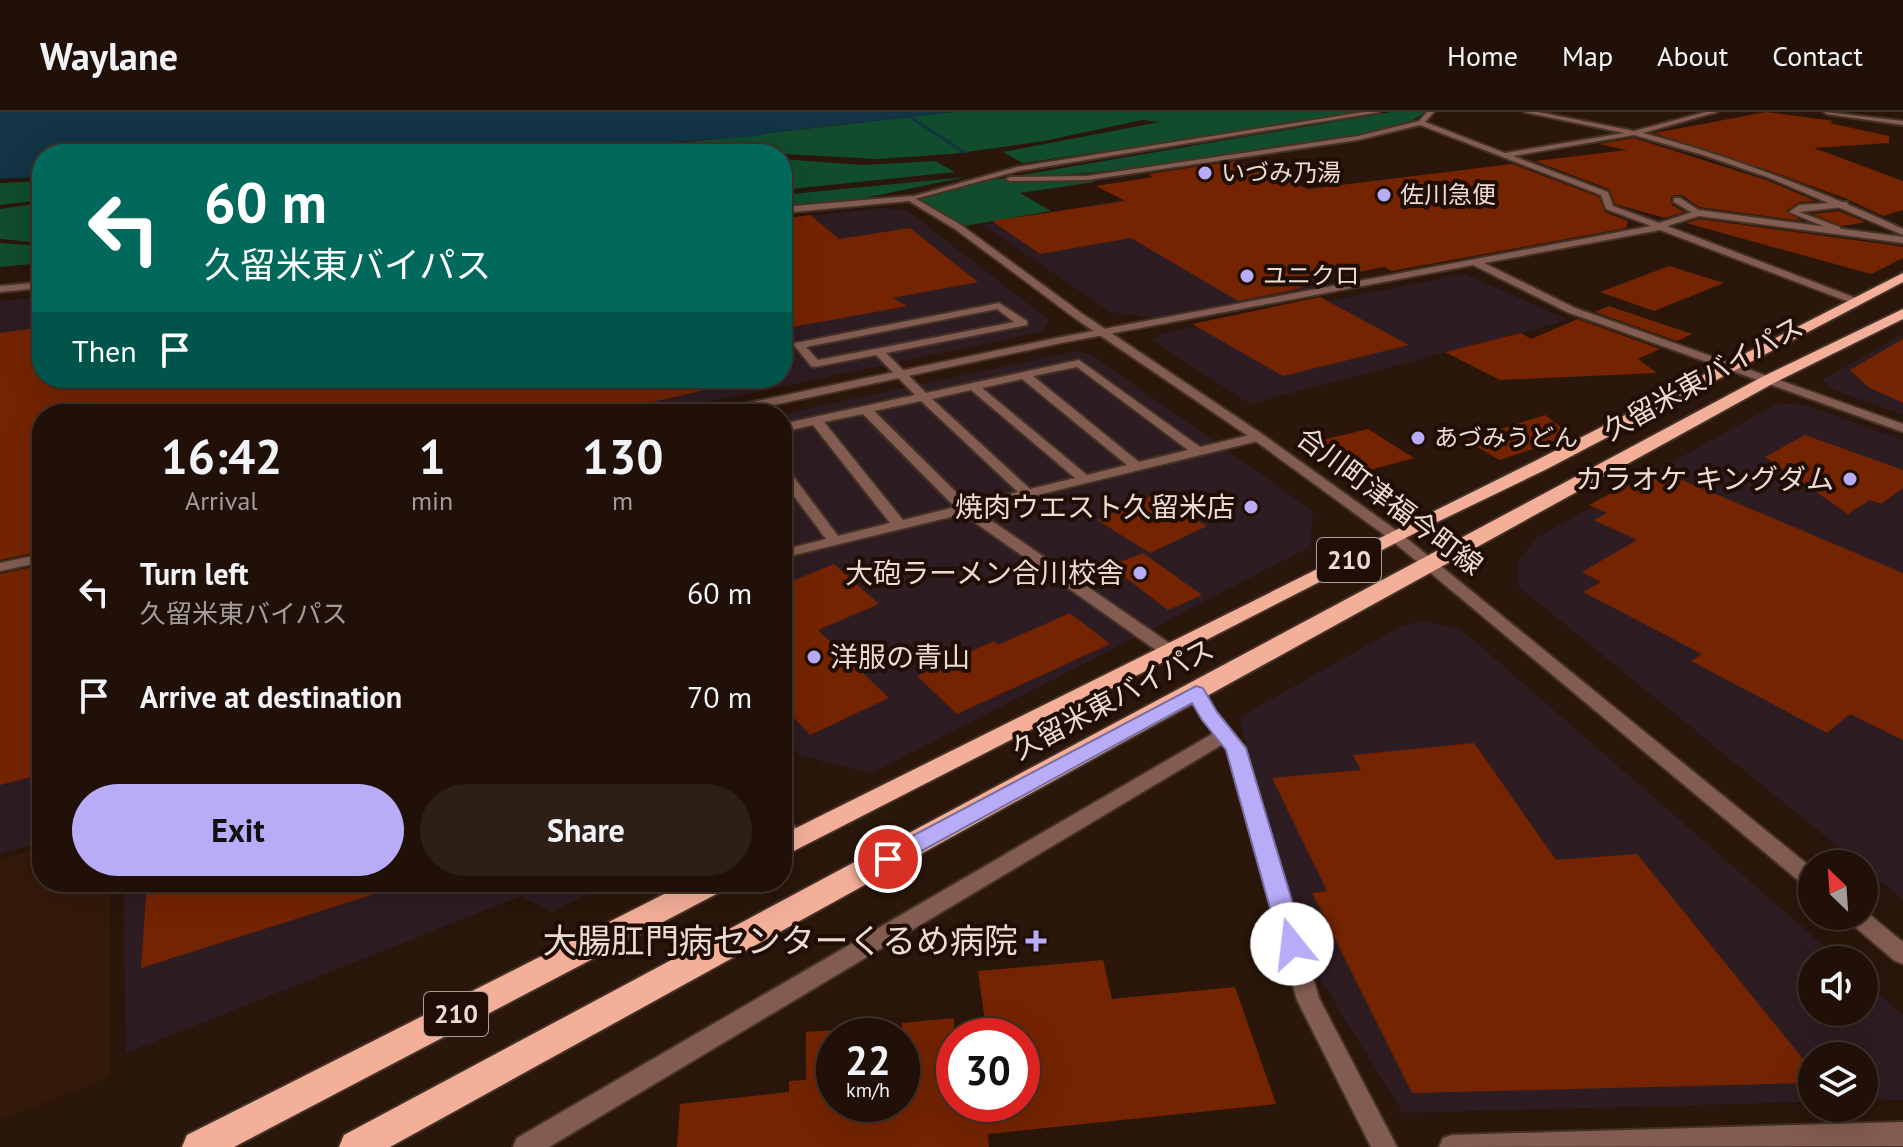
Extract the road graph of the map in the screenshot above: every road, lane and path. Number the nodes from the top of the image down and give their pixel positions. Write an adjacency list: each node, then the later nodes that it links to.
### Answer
1 (1377, 112): 11 (street)
2 (1431, 112): 8 (street)
3 (1527, 112): 9 (street)
4 (1714, 112): 9 (street)
5 (1827, 112): 7 (street)
6 (1864, 112): 7 (street)
7 (1903, 120)
8 (1421, 123): 10 (street); 11 (street)
9 (1636, 133): 10 (street); 14 (street)
10 (1504, 155): 17 (street)
11 (981, 180): 12 (street)
12 (911, 198): 15 (street); 27 (street, 合川町津福今町線)
13 (1677, 200): 16 (street)
14 (1844, 204): 18 (street); 19 (street)
15 (792, 209)
16 (1699, 213): 17 (street); 18 (street)
17 (1656, 228): 21 (street); 25 (street)
18 (1837, 229): 20 (street)
19 (1903, 232)
20 (1903, 240)
21 (1476, 263): 27 (street); 29 (street)
22 (1903, 277): 25 (highway, 久留米東バイパス / 210)
23 (32, 286): 24 (street)
24 (0, 289)
25 (1857, 302): 29 (highway, 久留米東バイパス / 210)
26 (1903, 313): 32 (highway, 久留米東バイパス / 210)
27 (1103, 332): 30 (street); 40 (street, 合川町津福今町線)
28 (878, 351): 28 (street); 30 (street)
29 (1728, 367): 32 (street); 48 (highway, 久留米東バイパス / 210)
30 (902, 374): 34 (street); 35 (street)
31 (1024, 375): 33 (street); 41 (street); 42 (street)
32 (1768, 380): 39 (street); 52 (highway, 久留米東バイパス / 210)
33 (973, 386): 34 (street); 43 (street)
34 (923, 397): 36 (street); 45 (street)
35 (762, 404)
36 (866, 410): 37 (street); 46 (street)
37 (816, 420): 38 (street); 47 (street)
38 (792, 426)
39 (1903, 428)
40 (1258, 437): 41 (street); 48 (street, 合川町津福今町線)
41 (1198, 452): 42 (street)
42 (1137, 467): 43 (street)
43 (1085, 480): 45 (street)
44 (792, 484): 49 (street)
45 (1028, 494): 46 (street)
46 (965, 509): 47 (street); 54 (street)
47 (899, 525): 49 (street)
48 (1395, 536): 52 (street, 合川町津福今町線); 54 (highway, 久留米東バイパス / 210)
49 (835, 541): 50 (street)
50 (792, 552)
51 (32, 560): 53 (street)
52 (1428, 564): 55 (highway, 久留米東バイパス / 210); 58 (street, 合川町津福今町線)
53 (0, 567)
54 (1169, 651): 57 (highway, 久留米東バイパス / 210)
55 (1196, 693): 56 (street); 64 (highway, 久留米東バイパス / 210)
56 (1225, 735): 65 (street); 66 (street)
57 (792, 834)
58 (1798, 868)
59 (695, 892): 63 (highway, 210)
60 (1873, 930): 61 (street)
61 (1903, 955)
62 (1903, 1134): 67 (street)
63 (199, 1147)
64 (356, 1147)
65 (526, 1147)
66 (1384, 1147)
67 (1452, 1147)

